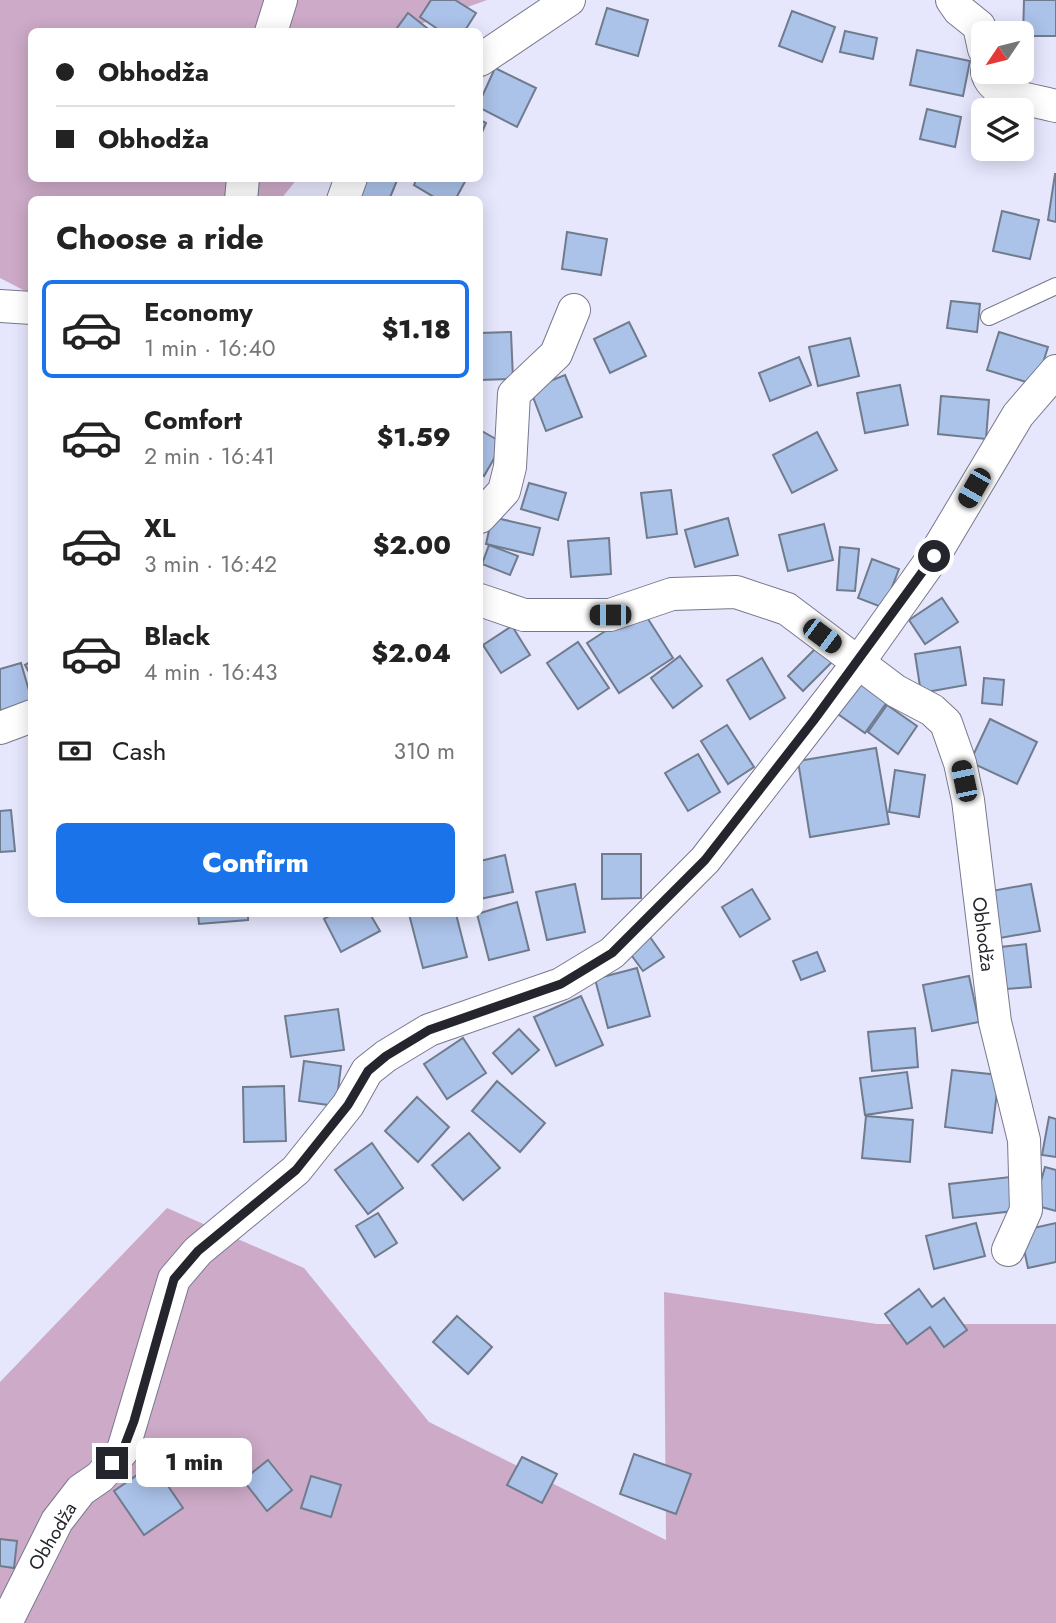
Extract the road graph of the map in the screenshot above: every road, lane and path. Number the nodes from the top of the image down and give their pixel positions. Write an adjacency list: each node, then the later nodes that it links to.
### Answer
1 (281, 0): 5 (street)
2 (569, 0): 6 (street)
3 (952, 0): 4 (street)
4 (973, 21)
5 (272, 28)
6 (483, 58)
7 (994, 84): 8 (street)
8 (1056, 106)
9 (1056, 286): 13 (lane)
10 (0, 306): 11 (street)
11 (28, 308)
12 (575, 310): 15 (street)
13 (989, 317)
14 (1056, 371): 17 (street, Obhodža)
15 (483, 514)
16 (483, 601): 17 (street, Obhodža)
17 (858, 663): 20 (street, Obhodža); 21 (street, Obhodža)
18 (28, 718): 19 (street)
19 (0, 728)
20 (1008, 1250)
21 (6, 1623)

